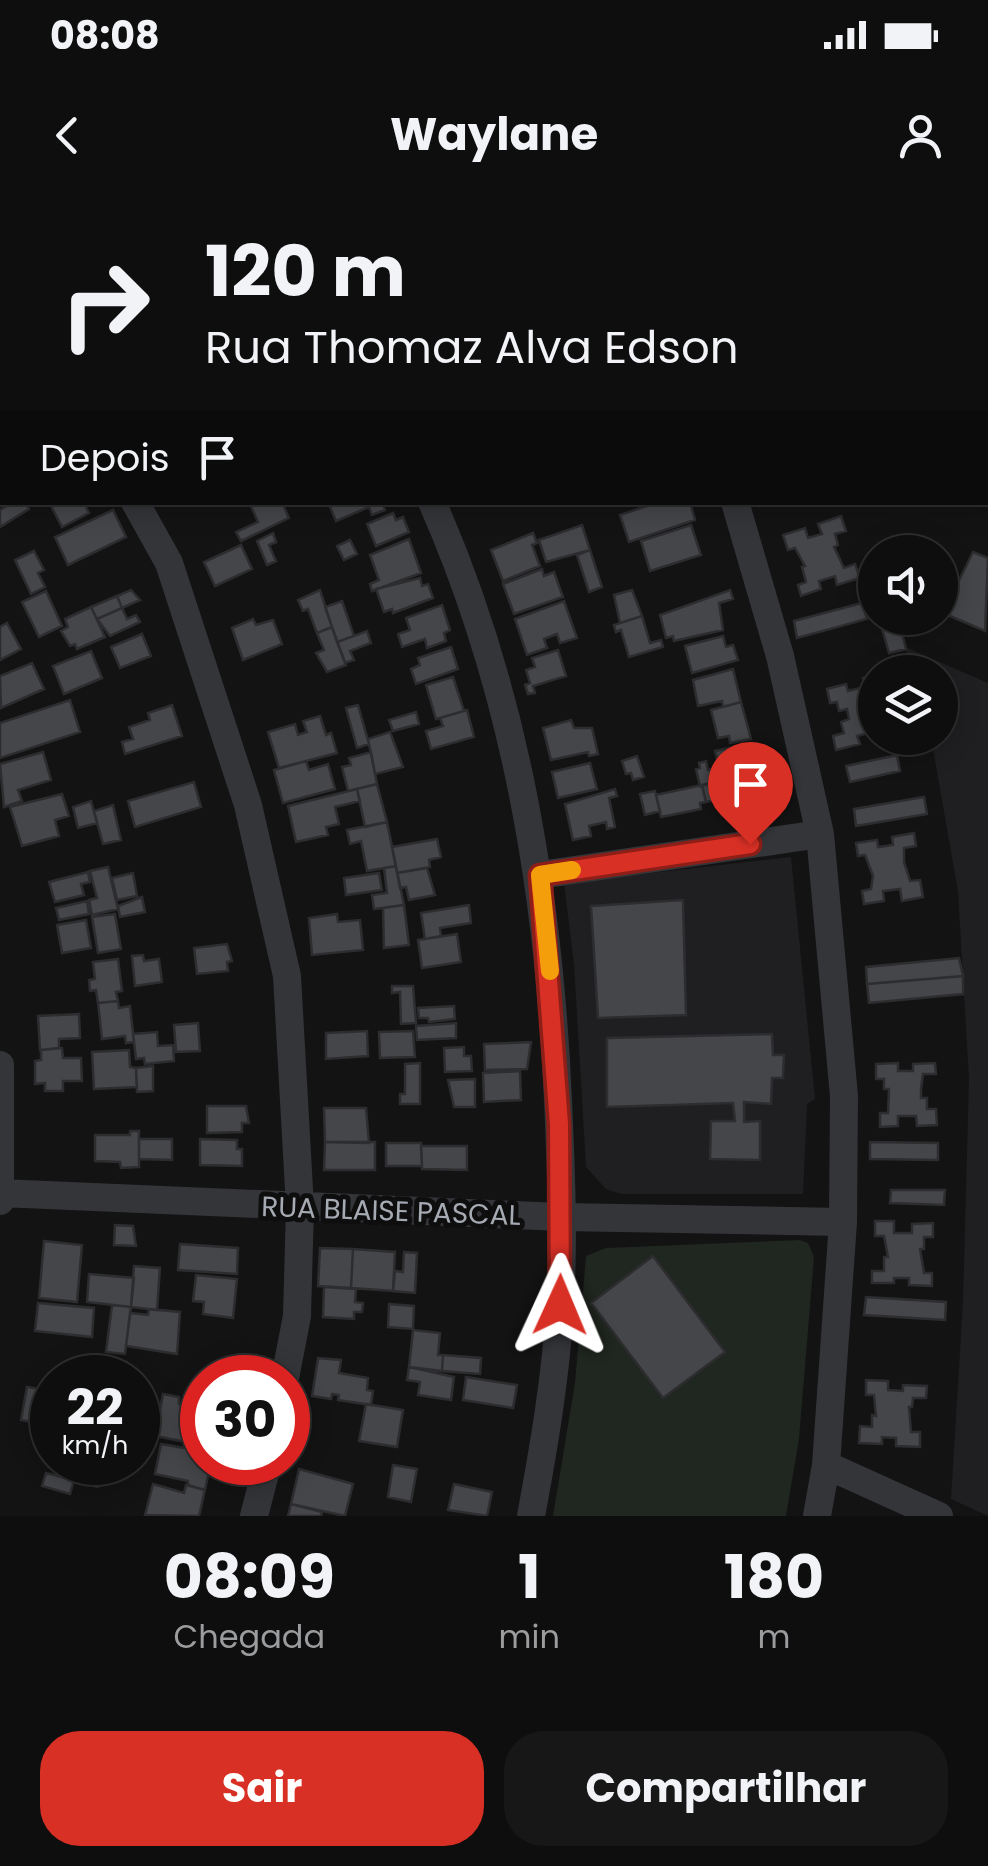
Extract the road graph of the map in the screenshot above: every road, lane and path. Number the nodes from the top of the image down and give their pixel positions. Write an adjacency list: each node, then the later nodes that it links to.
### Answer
1 (137, 505): 8 (street)
2 (433, 505): 5 (street)
3 (736, 505): 4 (street)
4 (820, 834): 5 (street); 10 (street)
5 (540, 875): 9 (street)
6 (0, 1064): 7 (street)
7 (0, 1196): 8 (street, RUA BLAISE PASCAL)
8 (300, 1208): 9 (street, RUA BLAISE PASCAL); 11 (street)
9 (562, 1217): 10 (street, RUA BLAISE PASCAL); 15 (street)
10 (843, 1222): 12 (street)
11 (289, 1355)
12 (826, 1465): 16 (street); 17 (street)
13 (262, 1485): 14 (street)
14 (254, 1516)
15 (531, 1516)
16 (817, 1516)
17 (939, 1516)

